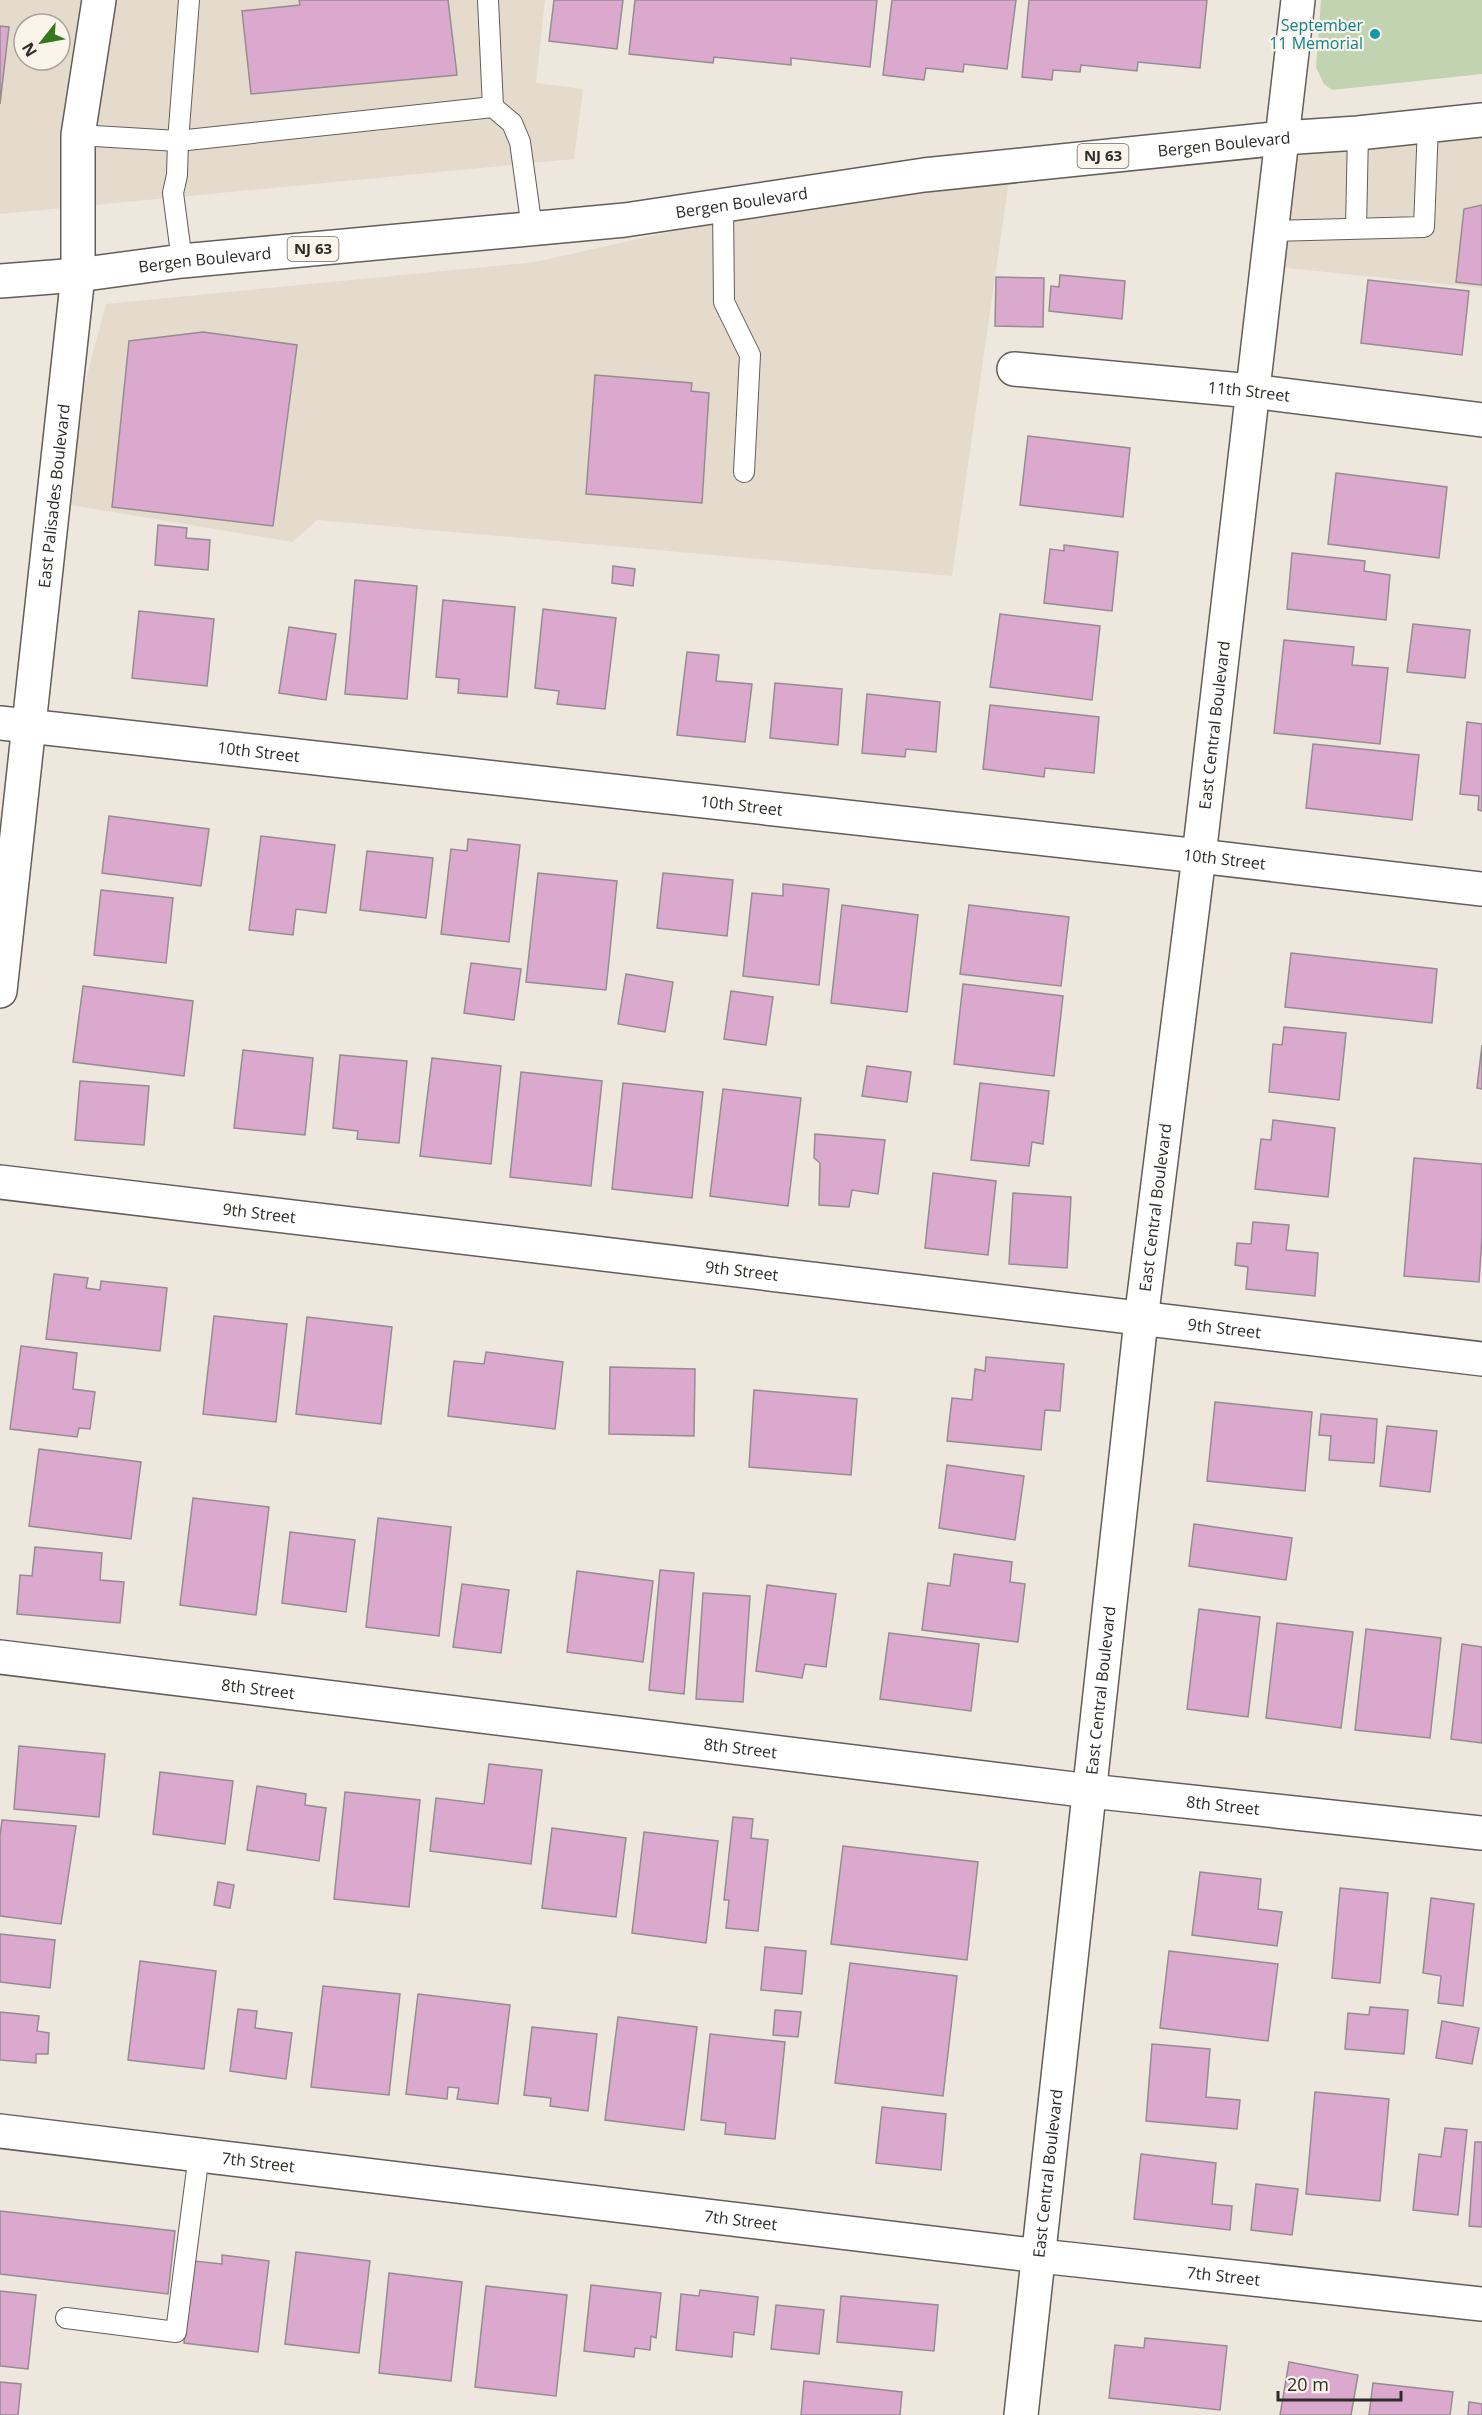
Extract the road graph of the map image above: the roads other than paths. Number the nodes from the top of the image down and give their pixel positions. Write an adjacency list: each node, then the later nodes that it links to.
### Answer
1 (99, 0): 9 (street, East Palisades Boulevard)
2 (189, 0): 11 (lane)
3 (488, 0): 5 (lane)
4 (1298, 0): 10 (street, East Central Boulevard)
5 (493, 107): 11 (lane); 14 (lane)
6 (1482, 120): 7 (street, Bergen Boulevard / NJ 63)
7 (1428, 125): 8 (street, Bergen Boulevard / NJ 63); 13 (lane)
8 (1358, 133): 10 (street, Bergen Boulevard / NJ 63); 13 (lane)
9 (78, 135): 11 (lane); 17 (street, East Palisades Boulevard)
10 (1282, 138): 12 (street, Bergen Boulevard / NJ 63); 15 (street, East Central Boulevard)
11 (178, 141): 16 (lane)
12 (723, 205): 14 (street, Bergen Boulevard / NJ 63); 22 (lane)
13 (1356, 228): 15 (lane)
14 (532, 229): 16 (street, Bergen Boulevard / NJ 63)
15 (1271, 231): 20 (street, East Central Boulevard)
16 (182, 261): 17 (street, Bergen Boulevard / NJ 63)
17 (78, 275): 18 (street, Bergen Boulevard / NJ 63); 23 (street, East Palisades Boulevard)
18 (0, 281)
19 (1014, 369): 20 (street, 11th Street)
20 (1252, 391): 21 (street, 11th Street); 24 (street, East Central Boulevard)
21 (1482, 420)
22 (744, 472)
23 (14, 725): 24 (street, 10th Street); 26 (street, East Palisades Boulevard)
24 (1198, 856): 25 (street, 10th Street); 28 (street, East Central Boulevard)
25 (1482, 889)
26 (0, 991)
27 (0, 1182): 28 (street, 9th Street)
28 (1141, 1320): 29 (street, 9th Street); 31 (street, East Central Boulevard)
29 (1482, 1359)
30 (0, 1657): 31 (street, 8th Street)
31 (1090, 1791): 32 (street, 8th Street); 35 (street, East Central Boulevard)
32 (1482, 1833)
33 (0, 2131): 34 (street, 7th Street)
34 (199, 2154): 35 (street, 7th Street); 37 (lane)
35 (1040, 2256): 36 (street, 7th Street); 38 (street, East Central Boulevard)
36 (1482, 2304)
37 (66, 2318)
38 (1021, 2415)

